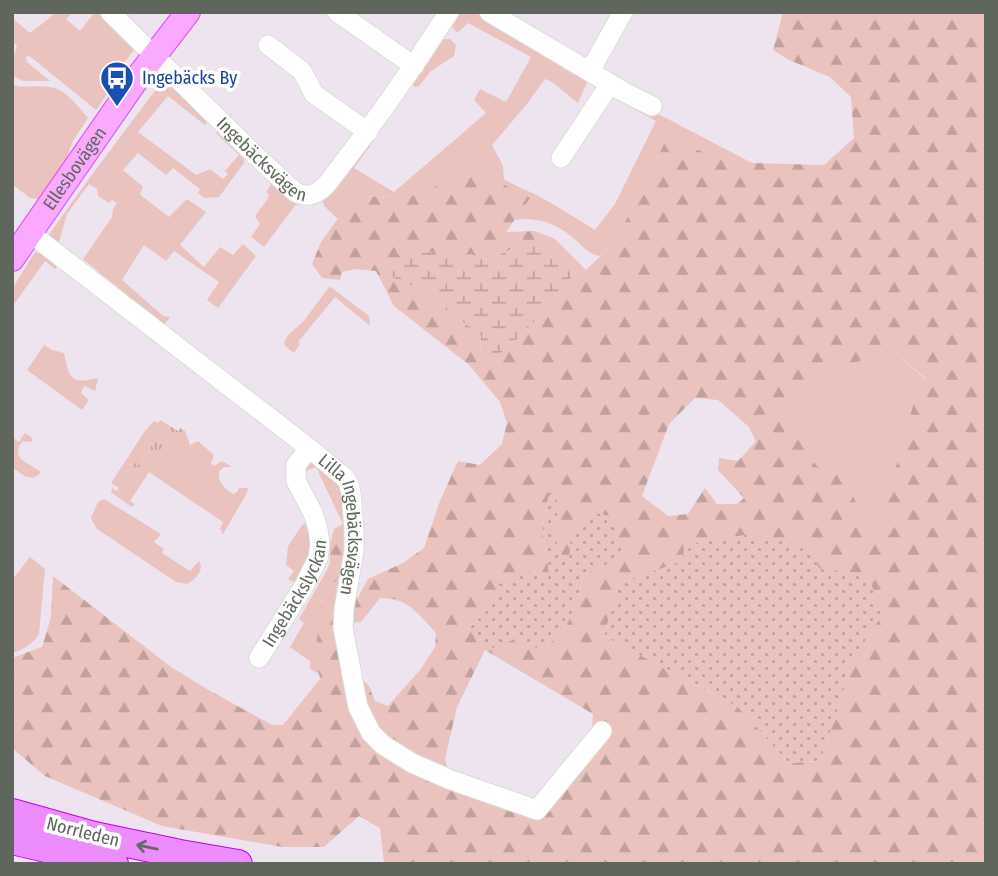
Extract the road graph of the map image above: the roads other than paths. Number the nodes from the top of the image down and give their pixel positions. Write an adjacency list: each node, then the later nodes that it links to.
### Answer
1 (110, 12): 8 (street)
2 (188, 12): 8 (main road, Ellesbovägen)
3 (337, 12): 9 (street)
4 (449, 12): 9 (street, Ingebäcksvägen)
5 (489, 12): 10 (street)
6 (622, 12): 10 (street)
7 (268, 45): 13 (street)
8 (156, 55): 13 (street, Ingebäcksvägen); 15 (main road, Ellesbovägen)
9 (414, 66): 13 (street, Ingebäcksvägen)
10 (590, 71): 11 (street)
11 (610, 84): 12 (street); 14 (street)
12 (652, 106)
13 (368, 132)
14 (561, 158)
15 (30, 233): 16 (main road, Ellesbovägen); 17 (street, Lilla Ingebäcksvägen)
16 (12, 259)
17 (309, 448): 18 (street, Ingebäckslyckan); 19 (street, Lilla Ingebäcksvägen)
18 (259, 658)
19 (602, 731)
20 (12, 813): 23 (highway, Norrleden, one-way to 20)
21 (12, 841): 22 (highway, Norrleden)
22 (114, 864)
23 (238, 864)

